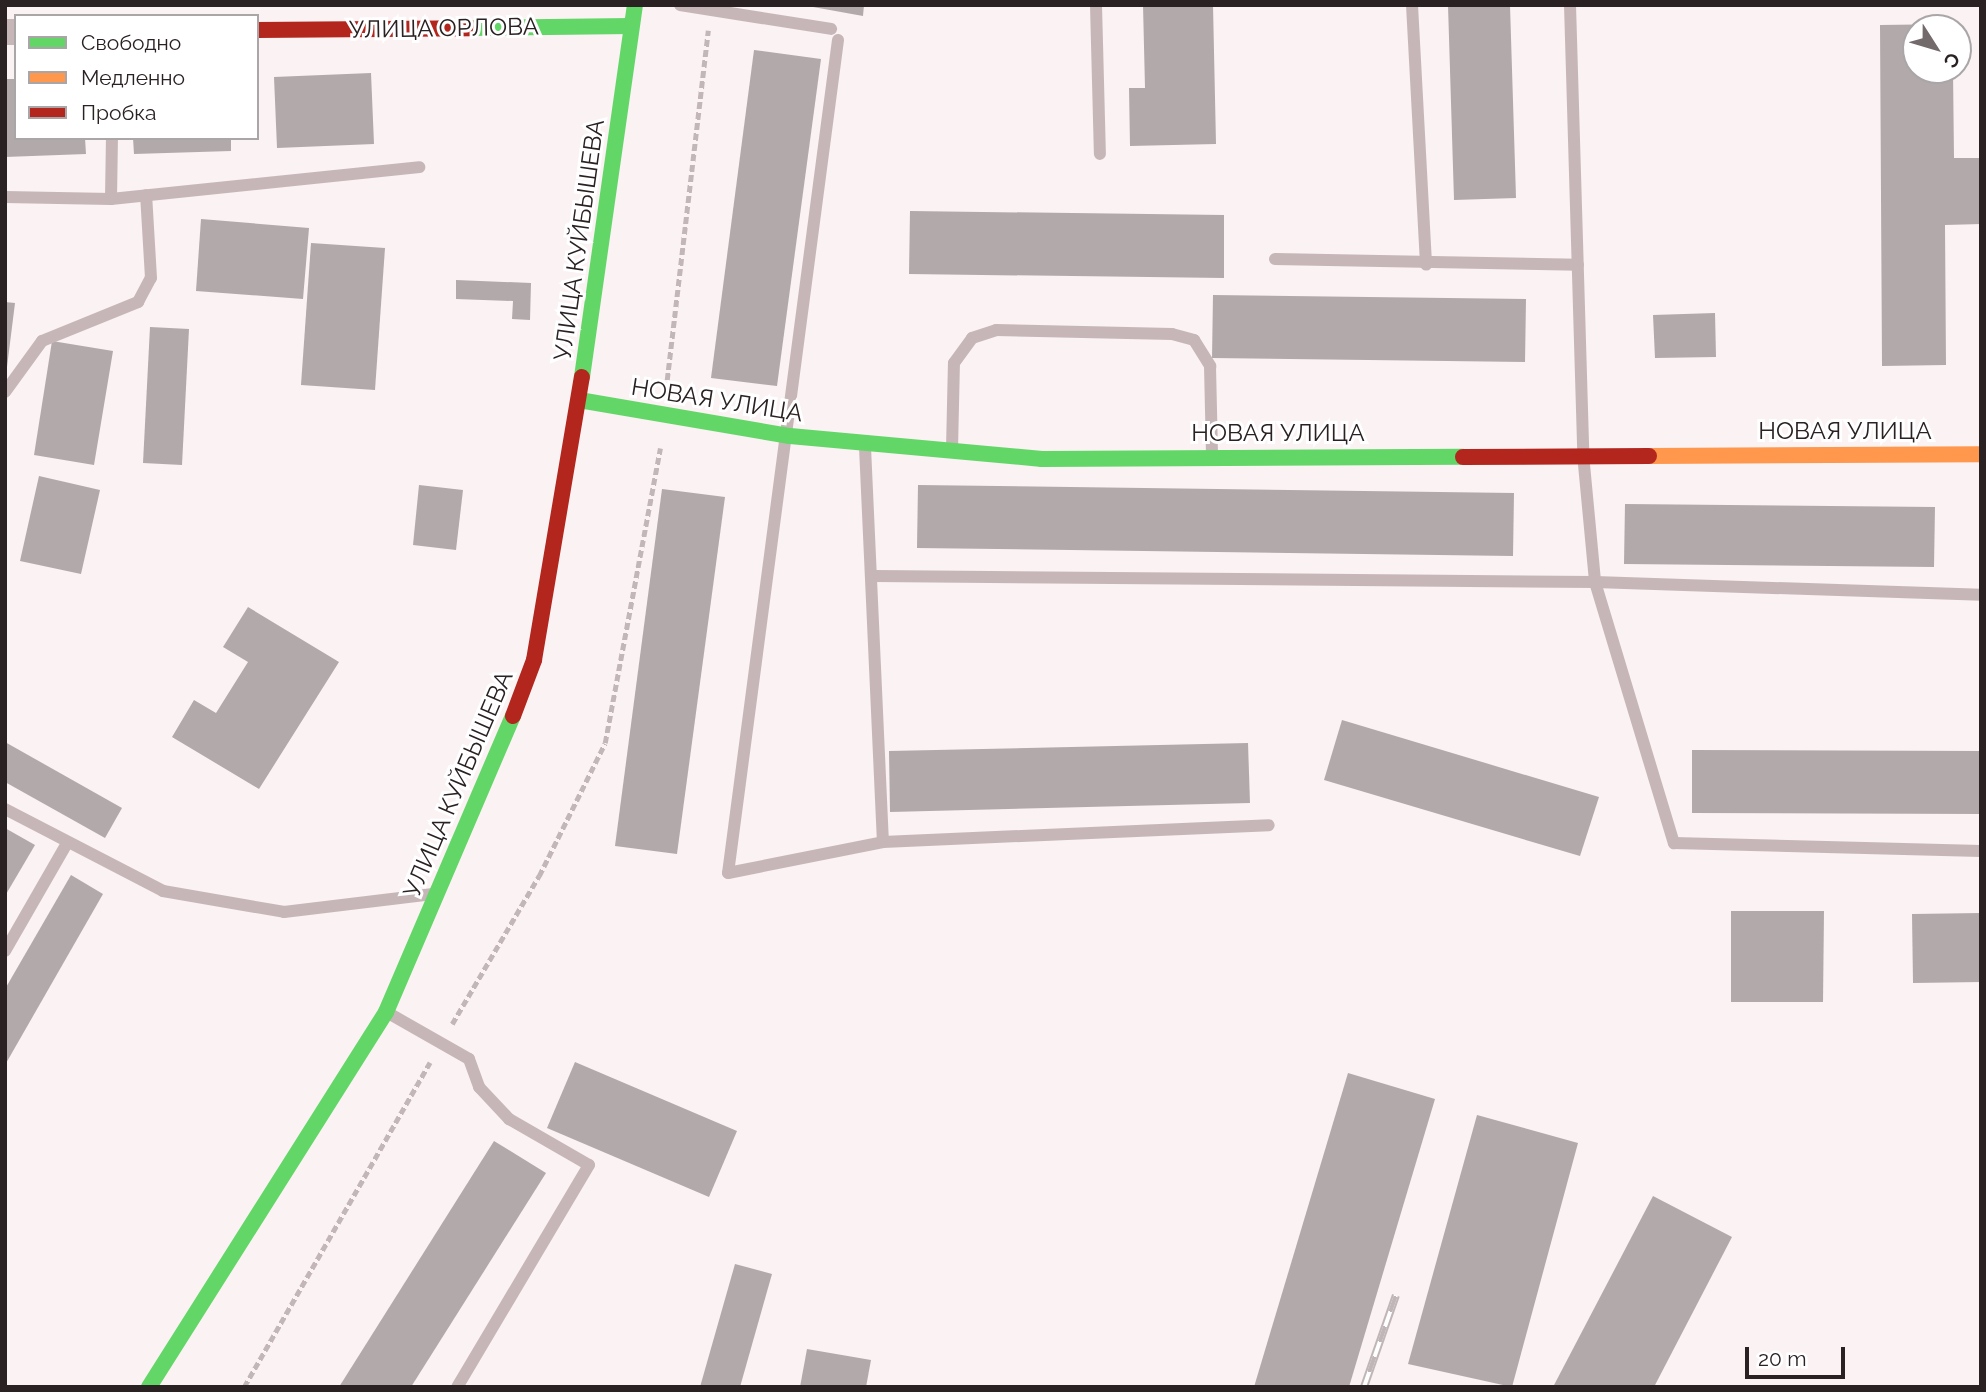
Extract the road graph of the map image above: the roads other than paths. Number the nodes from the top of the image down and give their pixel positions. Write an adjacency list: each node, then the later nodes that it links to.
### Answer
1 (635, 5): 6 (street, УЛИЦА КУЙБЫШЕВА)
2 (680, 5): 19 (lane)
3 (1096, 5): 9 (lane)
4 (1412, 5): 15 (lane)
5 (1570, 5): 16 (lane)
6 (631, 26): 7 (street, УЛИЦА ОРЛОВА); 18 (street, УЛИЦА КУЙБЫШЕВА)
7 (259, 30)
8 (112, 140): 13 (lane)
9 (1100, 154)
10 (418, 167): 11 (lane)
11 (146, 195): 13 (lane); 17 (lane)
12 (5, 197): 13 (lane)
13 (111, 199)
14 (1275, 260): 15 (lane)
15 (1426, 265): 16 (lane)
16 (1578, 265): 22 (lane)
17 (5, 392)
18 (579, 400): 19 (street, НОВАЯ УЛИЦА); 33 (street, УЛИЦА КУЙБЫШЕВА)
19 (790, 436): 20 (street, НОВАЯ УЛИЦА); 30 (lane)
20 (865, 444): 21 (street, НОВАЯ УЛИЦА); 25 (lane)
21 (952, 451): 24 (street, НОВАЯ УЛИЦА); 24 (lane)
22 (1583, 454): 23 (street, НОВАЯ УЛИЦА); 24 (street, НОВАЯ УЛИЦА); 26 (lane)
23 (1981, 454)
24 (1212, 457)
25 (876, 576): 26 (lane); 30 (lane)
26 (1595, 582): 27 (lane); 32 (lane)
27 (1981, 595)
28 (5, 809): 31 (lane)
29 (1269, 825): 30 (lane)
30 (883, 842)
31 (66, 845): 33 (lane); 34 (lane)
32 (1981, 851)
33 (436, 894): 35 (street, УЛИЦА КУЙБЫШЕВА)
34 (5, 951)
35 (386, 1012): 36 (street, УЛИЦА КУЙБЫШЕВА); 37 (lane)
36 (149, 1387)
37 (457, 1387)

